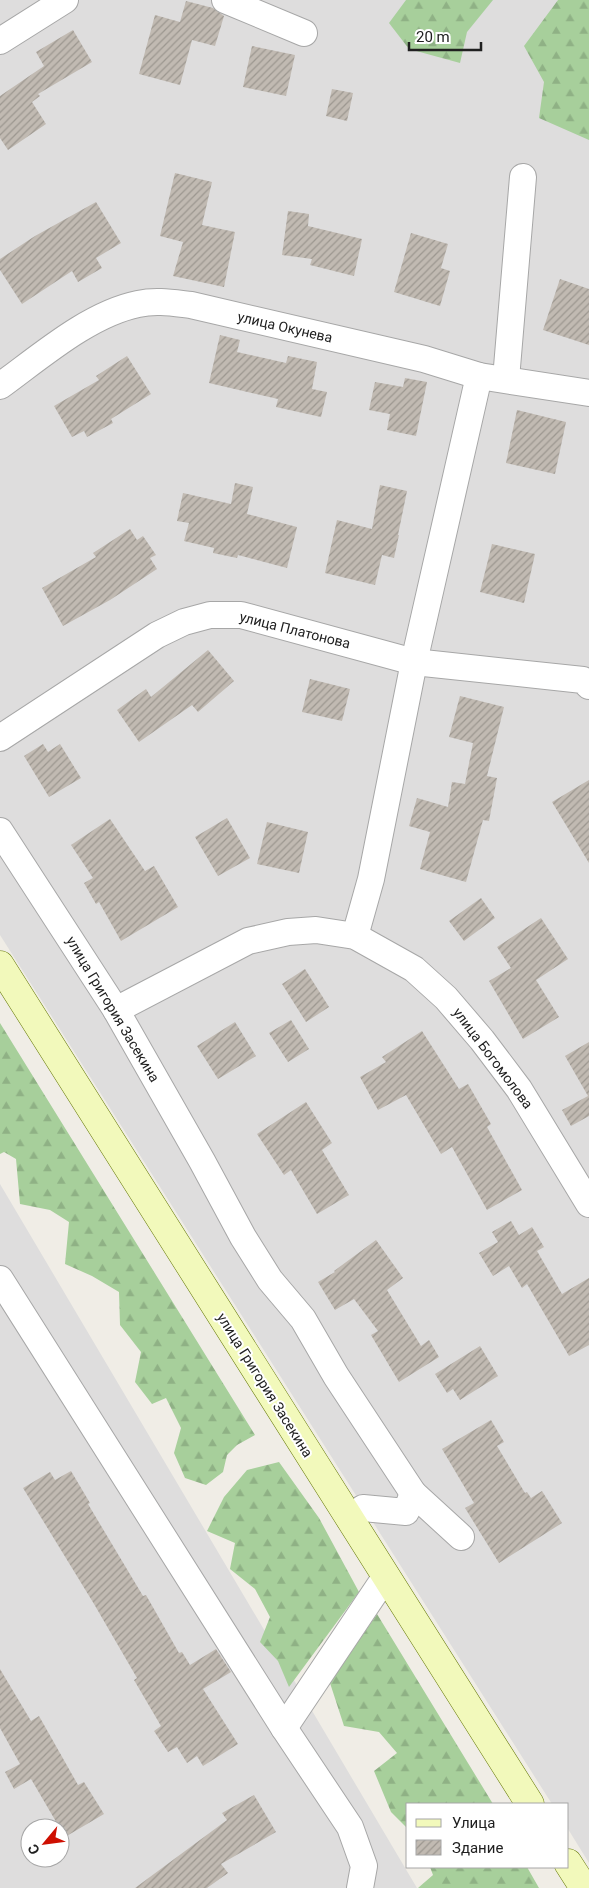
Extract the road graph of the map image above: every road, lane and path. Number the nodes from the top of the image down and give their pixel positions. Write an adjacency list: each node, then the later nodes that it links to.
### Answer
1 (65, 0): 4 (street)
2 (225, 0): 3 (street)
3 (304, 32)
4 (0, 41)
5 (523, 177): 7 (street)
6 (478, 376): 7 (street, улица Окунева); 8 (street, улица Окунева); 10 (street)
7 (506, 379): 9 (street, улица Окунева)
8 (0, 386)
9 (589, 392)
10 (414, 662): 11 (street, улица Платонова); 12 (street, улица Платонова); 14 (street)
11 (589, 686)
12 (0, 738)
13 (0, 830): 16 (street, улица Григория Засекина)
14 (355, 936): 16 (street, улица Богомолова); 17 (street, улица Богомолова)
15 (0, 965): 20 (main road, улица Григория Засекина)
16 (116, 1010): 19 (street, улица Григория Засекина)
17 (589, 1204)
18 (0, 1279): 23 (street)
19 (413, 1493): 20 (street); 21 (street, улица Григория Засекина)
20 (349, 1518): 22 (main road, улица Григория Засекина)
21 (461, 1537)
22 (386, 1576): 23 (street); 24 (main road, улица Григория Засекина)
23 (284, 1728): 26 (street)
24 (529, 1803)
25 (569, 1865): 27 (main road)
26 (360, 1888)
27 (584, 1888)

